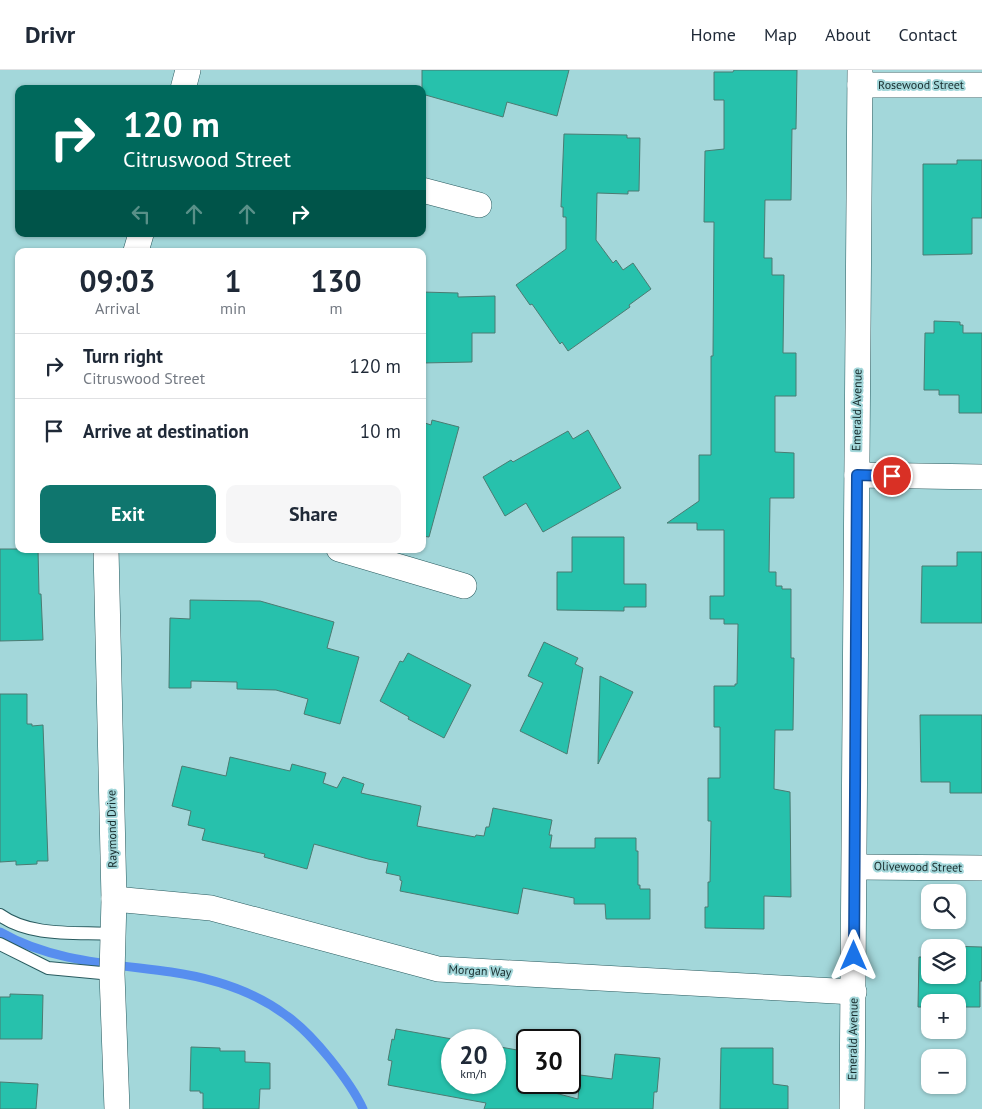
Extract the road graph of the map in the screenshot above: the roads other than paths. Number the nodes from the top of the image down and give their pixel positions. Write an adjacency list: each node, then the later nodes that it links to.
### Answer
1 (188, 70): 3 (street)
2 (860, 77): 4 (street, Rosewood Street); 7 (street, Emerald Avenue)
3 (184, 85)
4 (982, 85)
5 (426, 191): 6 (street)
6 (479, 205)
7 (857, 475): 8 (street); 12 (street, Emerald Avenue)
8 (982, 477)
9 (106, 553): 14 (street, Raymond Drive)
10 (353, 553): 11 (street)
11 (464, 586)
12 (855, 867): 13 (street, Olivewood Street); 19 (street, Emerald Avenue)
13 (982, 868)
14 (114, 900): 16 (street, Raymond Drive); 19 (street, Morgan Way)
15 (0, 915): 16 (lane)
16 (112, 938): 18 (street, Raymond Drive)
17 (0, 944): 18 (lane)
18 (112, 974): 20 (street, Raymond Drive)
19 (854, 992): 21 (street, Emerald Avenue)
20 (117, 1109)
21 (852, 1109)

